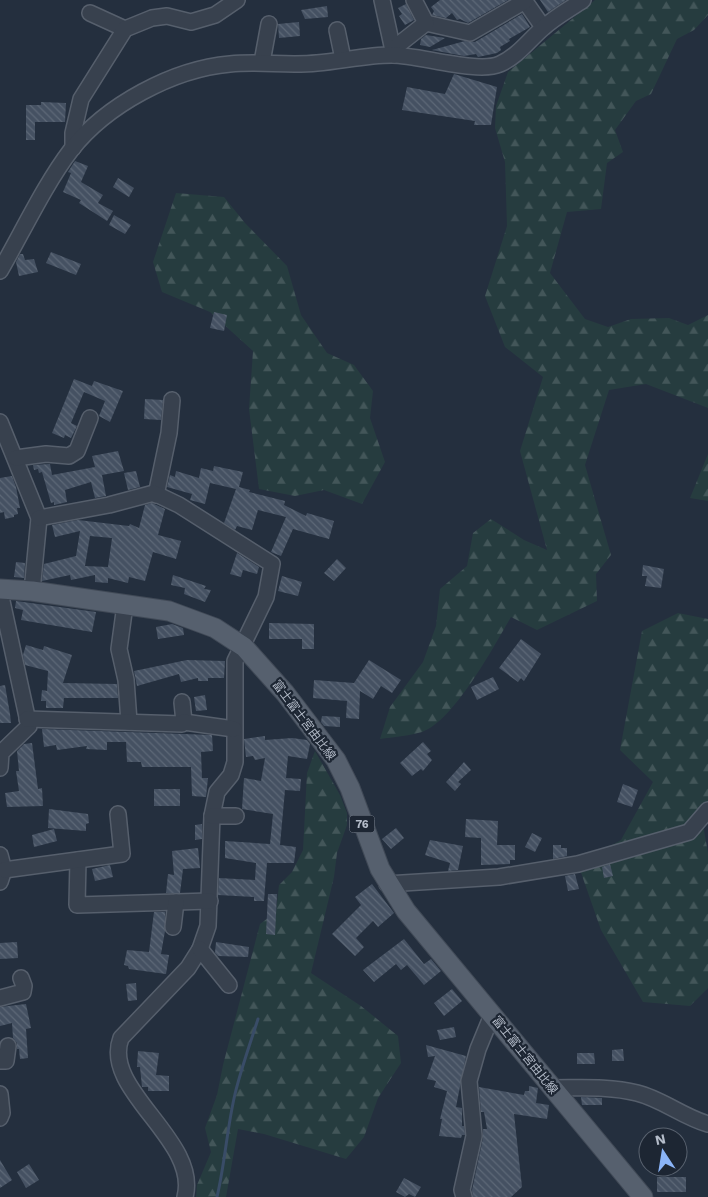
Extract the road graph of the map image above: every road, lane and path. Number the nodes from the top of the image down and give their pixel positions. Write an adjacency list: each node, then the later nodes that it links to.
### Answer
1 (382, 0): 12 (street)
2 (414, 0): 7 (street)
3 (235, 1): 10 (street)
4 (524, 1): 7 (street); 9 (street)
5 (577, 2): 9 (street)
6 (90, 13): 10 (street)
7 (426, 23): 12 (street)
8 (269, 24): 14 (street)
9 (543, 27): 12 (street)
10 (125, 29): 15 (street)
11 (337, 30): 13 (street)
12 (394, 52): 13 (street)
13 (343, 59): 14 (street)
14 (262, 62): 15 (street)
15 (72, 148): 16 (street)
16 (0, 271)
17 (172, 400): 21 (street)
18 (90, 418): 20 (street)
19 (0, 422): 20 (street)
20 (16, 458): 22 (street)
21 (156, 494): 22 (street); 26 (street)
22 (40, 518): 24 (street)
23 (0, 591): 24 (main road, 富士富士宮由比線 / 76); 28 (street)
24 (32, 591): 25 (main road, 富士富士宮由比線 / 76)
25 (125, 606): 26 (main road, 富士富士宮由比線 / 76); 29 (street)
26 (244, 647): 31 (street); 39 (main road, 富士富士宮由比線 / 76)
27 (182, 702): 30 (street)
28 (27, 719): 29 (street); 32 (street)
29 (128, 722): 30 (street)
30 (184, 722): 31 (street)
31 (234, 728): 35 (street)
32 (0, 768)
33 (708, 810): 39 (street)
34 (118, 814): 37 (street)
35 (212, 816): 36 (street); 40 (street)
36 (236, 816)
37 (78, 860): 38 (street); 41 (street)
38 (1, 869)
39 (387, 884): 47 (main road, 富士富士宮由比線 / 76)
40 (210, 901): 41 (street); 43 (street)
41 (176, 902): 42 (street)
42 (173, 927)
43 (200, 949): 45 (street); 54 (street)
44 (21, 978): 46 (street)
45 (229, 985)
46 (0, 998)
47 (492, 1015): 50 (main road, 富士富士宮由比線 / 76); 55 (street)
48 (8, 1046): 49 (street)
49 (0, 1061)
50 (552, 1088): 53 (street); 56 (main road, 富士富士宮由比線 / 76)
51 (0, 1094): 52 (street)
52 (0, 1118)
53 (708, 1124)
54 (185, 1197)
55 (464, 1197)
56 (643, 1197)

